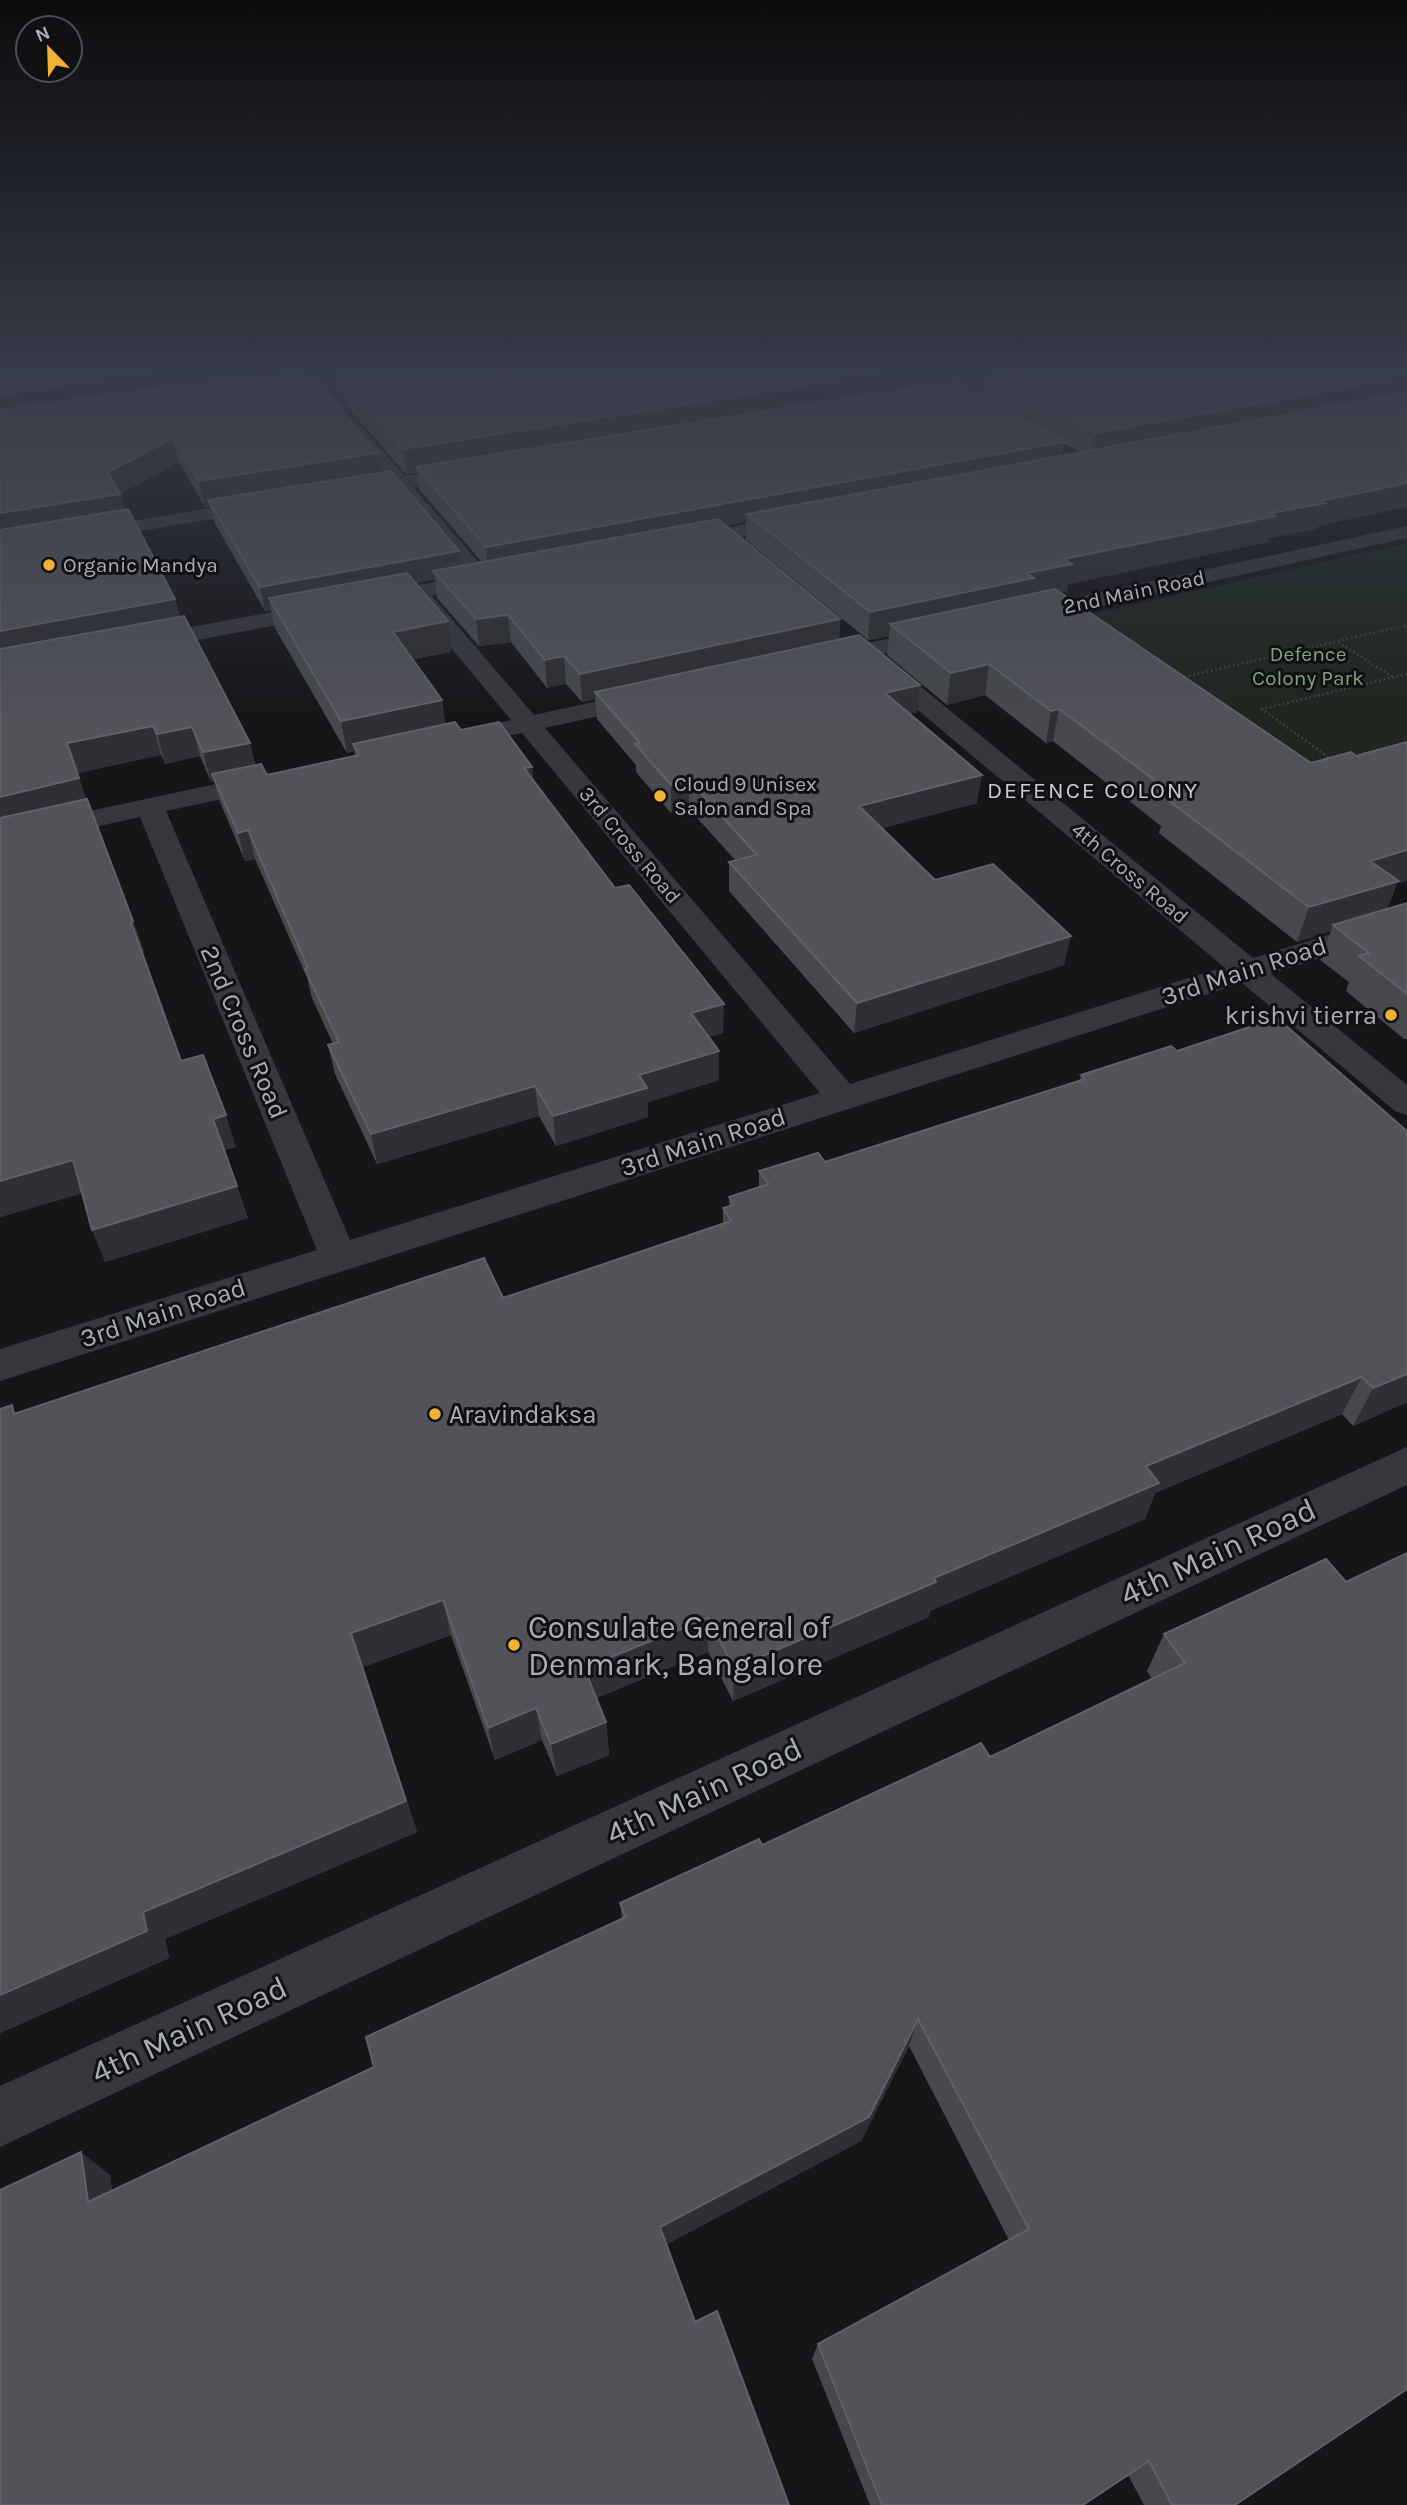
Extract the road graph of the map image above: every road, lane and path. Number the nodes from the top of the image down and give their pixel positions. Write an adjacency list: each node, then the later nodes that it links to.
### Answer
1 (370, 488): 3 (street)
2 (405, 488): 12 (street)
3 (331, 494)
4 (290, 501): 9 (street)
5 (818, 517): 7 (street)
6 (1407, 533): 14 (street, 2nd Main Road)
7 (723, 535): 8 (street); 10 (street)
8 (656, 547)
9 (0, 549)
10 (745, 553)
11 (509, 575): 12 (street)
12 (482, 580): 13 (street)
13 (417, 592): 19 (street); 26 (street, 3rd Cross Road)
14 (998, 622)
15 (1407, 625): 18 (path)
16 (958, 631): 20 (street)
17 (842, 633): 20 (street, 4th Cross Road)
18 (1338, 642): 23 (path); 24 (path)
19 (121, 647)
20 (863, 651): 21 (street); 35 (street, 4th Cross Road)
21 (810, 663)
22 (1407, 674): 23 (path)
23 (1394, 677): 30 (path)
24 (1180, 678)
25 (676, 692): 26 (street)
26 (528, 724): 28 (street); 36 (street, 3rd Cross Road)
27 (1407, 742): 29 (path)
28 (433, 745)
29 (1347, 758)
30 (1335, 761)
31 (285, 777): 32 (street)
32 (150, 807): 33 (street); 38 (street, 2nd Cross Road)
33 (0, 839)
34 (1407, 920): 35 (street, 3rd Main Road)
35 (1247, 971): 36 (street, 3rd Main Road); 37 (street, 4th Cross Road)
36 (843, 1098): 38 (street, 3rd Main Road)
37 (1407, 1103)
38 (339, 1258): 39 (street, 3rd Main Road)
39 (0, 1365)
40 (1407, 1465): 41 (street, 4th Main Road)
41 (0, 2117)

